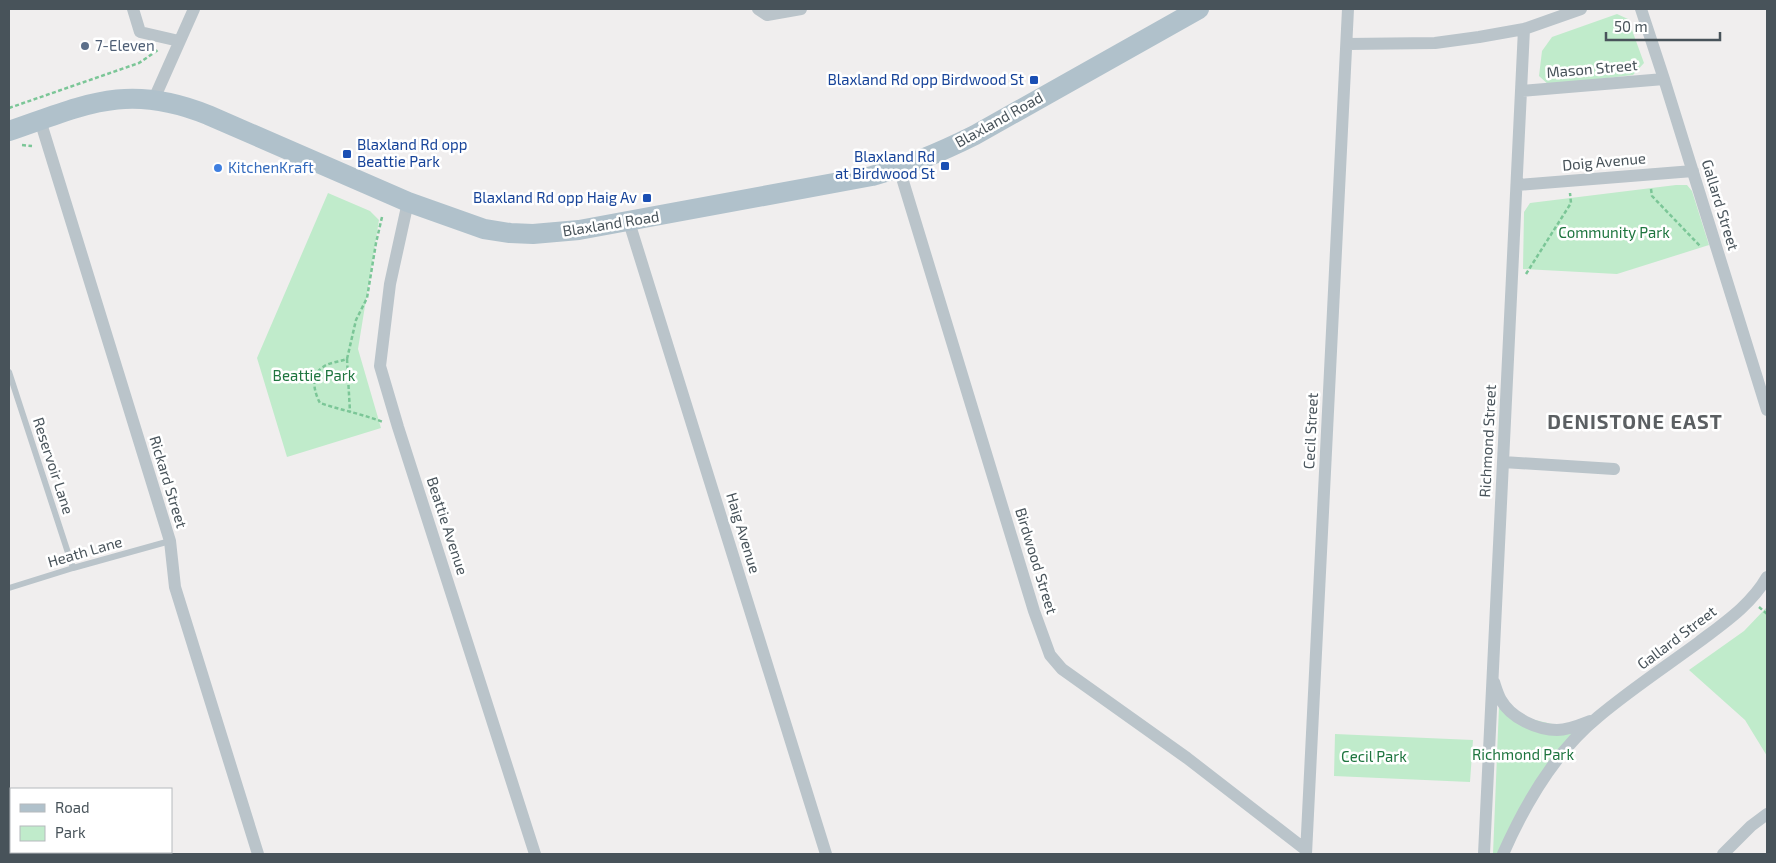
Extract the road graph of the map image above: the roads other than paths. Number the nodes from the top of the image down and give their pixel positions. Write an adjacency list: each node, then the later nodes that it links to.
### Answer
1 (133, 9): 11 (street)
2 (194, 9): 11 (street)
3 (758, 9): 4 (street)
4 (801, 9)
5 (1199, 9): 17 (main road, Blaxland Road)
6 (1348, 9): 10 (street, Cecil Street)
7 (1581, 9): 9 (street)
8 (1641, 9): 12 (street, Gallard Street)
9 (1524, 29): 10 (street); 13 (street, Richmond Street)
10 (1347, 44): 33 (street, Cecil Street)
11 (177, 46): 14 (street)
12 (1664, 79): 13 (street, Mason Street); 18 (street, Gallard Street)
13 (1522, 91): 19 (street, Richmond Street)
14 (154, 99): 15 (main road, Blaxland Road); 20 (main road, Blaxland Road)
15 (40, 120): 16 (main road, Blaxland Road); 26 (street, Rickard Street)
16 (9, 130)
17 (899, 168): 21 (main road, Blaxland Road); 33 (street, Birdwood Street)
18 (1693, 171): 19 (street, Doig Avenue); 23 (street, Gallard Street)
19 (1517, 185): 24 (street, Richmond Street)
20 (408, 202): 21 (main road, Blaxland Road); 35 (street, Beattie Avenue)
21 (629, 222): 36 (street, Haig Avenue)
22 (9, 372): 27 (lane, Reservoir Lane)
23 (1767, 410)
24 (1503, 462): 25 (street); 30 (street, Richmond Street)
25 (1614, 469)
26 (170, 541): 27 (lane, Heath Lane); 34 (street, Rickard Street)
27 (73, 568): 29 (lane, Heath Lane)
28 (1767, 577): 31 (street, Gallard Street)
29 (9, 588)
30 (1492, 678): 31 (street, Gallard Street); 37 (street, Richmond Street)
31 (1597, 718): 38 (street, Gallard Street)
32 (1767, 814): 39 (street)
33 (1306, 852)
34 (258, 854)
35 (536, 854)
36 (826, 854)
37 (1484, 854)
38 (1503, 854)
39 (1723, 854)

